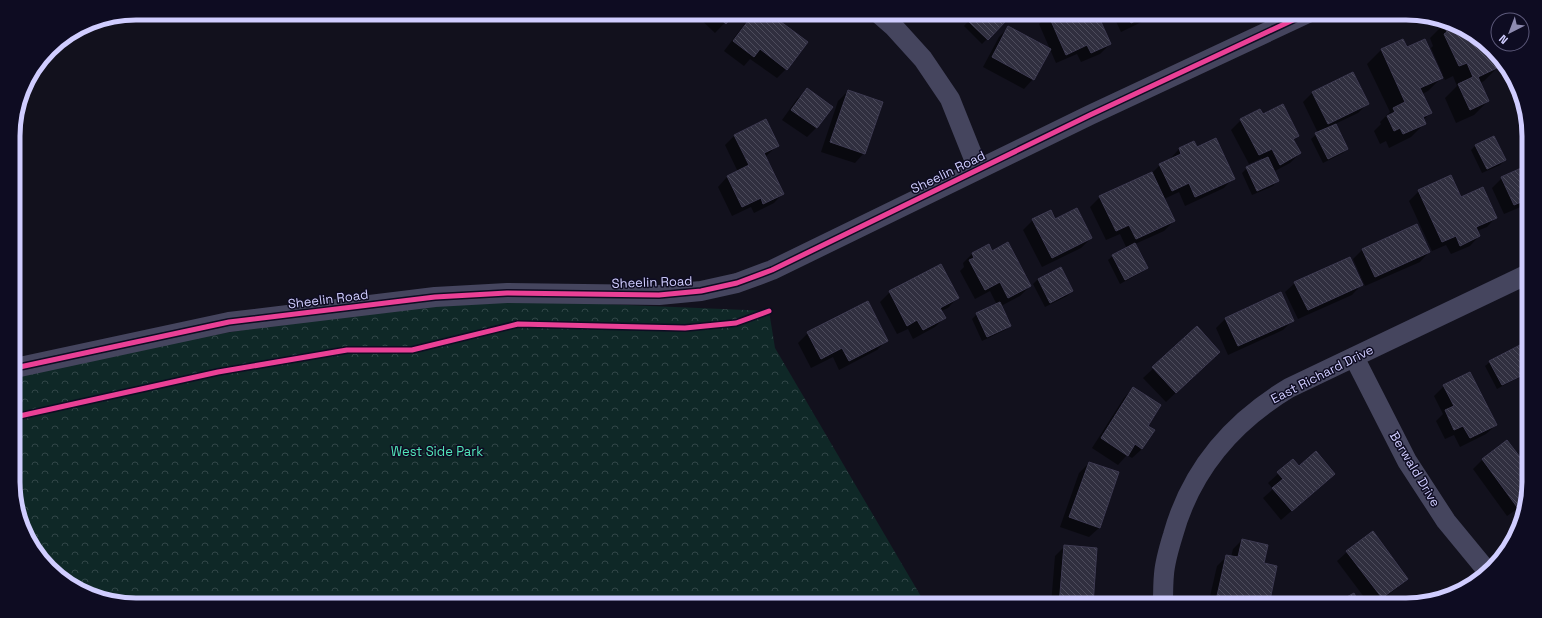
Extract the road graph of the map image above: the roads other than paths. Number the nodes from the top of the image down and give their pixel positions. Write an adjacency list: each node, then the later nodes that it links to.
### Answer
1 (886, 20): 3 (street)
2 (1293, 20): 3 (street, Sheelin Road)
3 (978, 169): 6 (street, Sheelin Road)
4 (1522, 277): 5 (street, East Richard Drive)
5 (1354, 357): 7 (street, Berwald Drive); 8 (street, East Richard Drive)
6 (20, 367)
7 (1484, 567)
8 (1163, 598)

